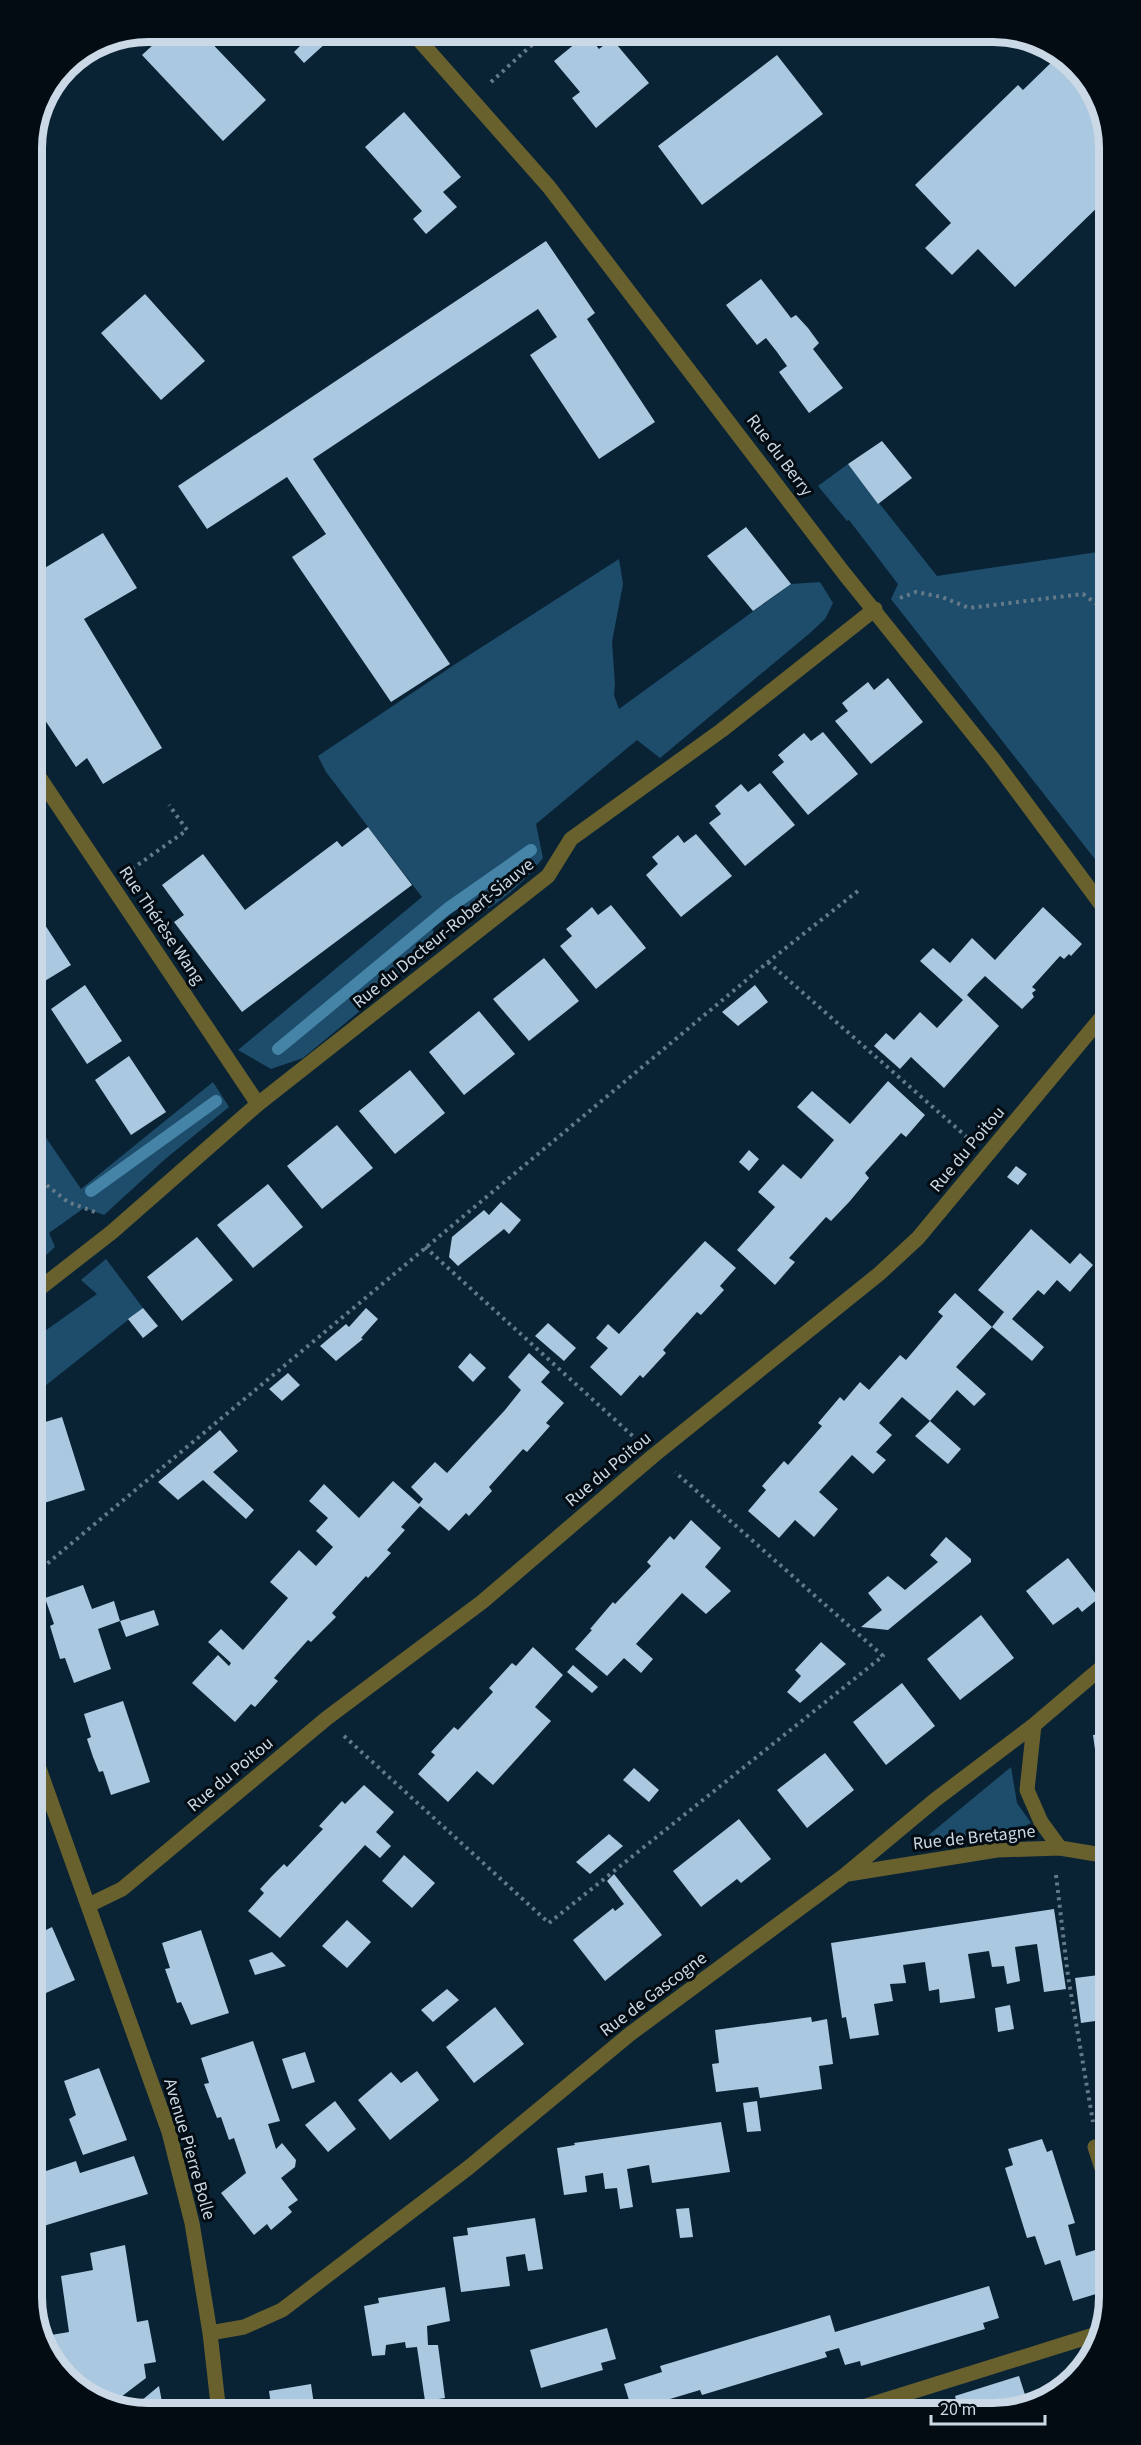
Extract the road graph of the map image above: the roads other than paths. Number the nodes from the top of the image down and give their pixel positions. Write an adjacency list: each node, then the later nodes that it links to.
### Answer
1 (421, 42): 2 (street, Rue du Berry)
2 (875, 609): 4 (street, Rue du Berry); 6 (street, Rue du Docteur-Robert-Siauve)
3 (42, 781): 6 (street, Rue Thérèse Wang)
4 (1099, 902)
5 (1099, 1020): 14 (street, Rue du Poitou)
6 (258, 1104): 7 (street, Rue du Docteur-Robert-Siauve)
7 (42, 1287)
8 (1099, 1670): 9 (street, Rue de Gascogne)
9 (1035, 1725): 11 (street); 13 (street, Rue de Gascogne)
10 (42, 1777): 14 (street, Avenue Pierre Bolle)
11 (1059, 1848): 12 (street, Rue de Bretagne); 13 (street, Rue de Bretagne)
12 (1099, 1855)
13 (845, 1875): 17 (street, Rue de Gascogne)
14 (88, 1905): 17 (street, Avenue Pierre Bolle)
15 (1095, 2147): 16 (street)
16 (1099, 2159)
17 (210, 2333): 19 (street, Avenue Pierre Bolle)
18 (1091, 2336): 20 (street)
19 (218, 2403)
20 (876, 2403)

